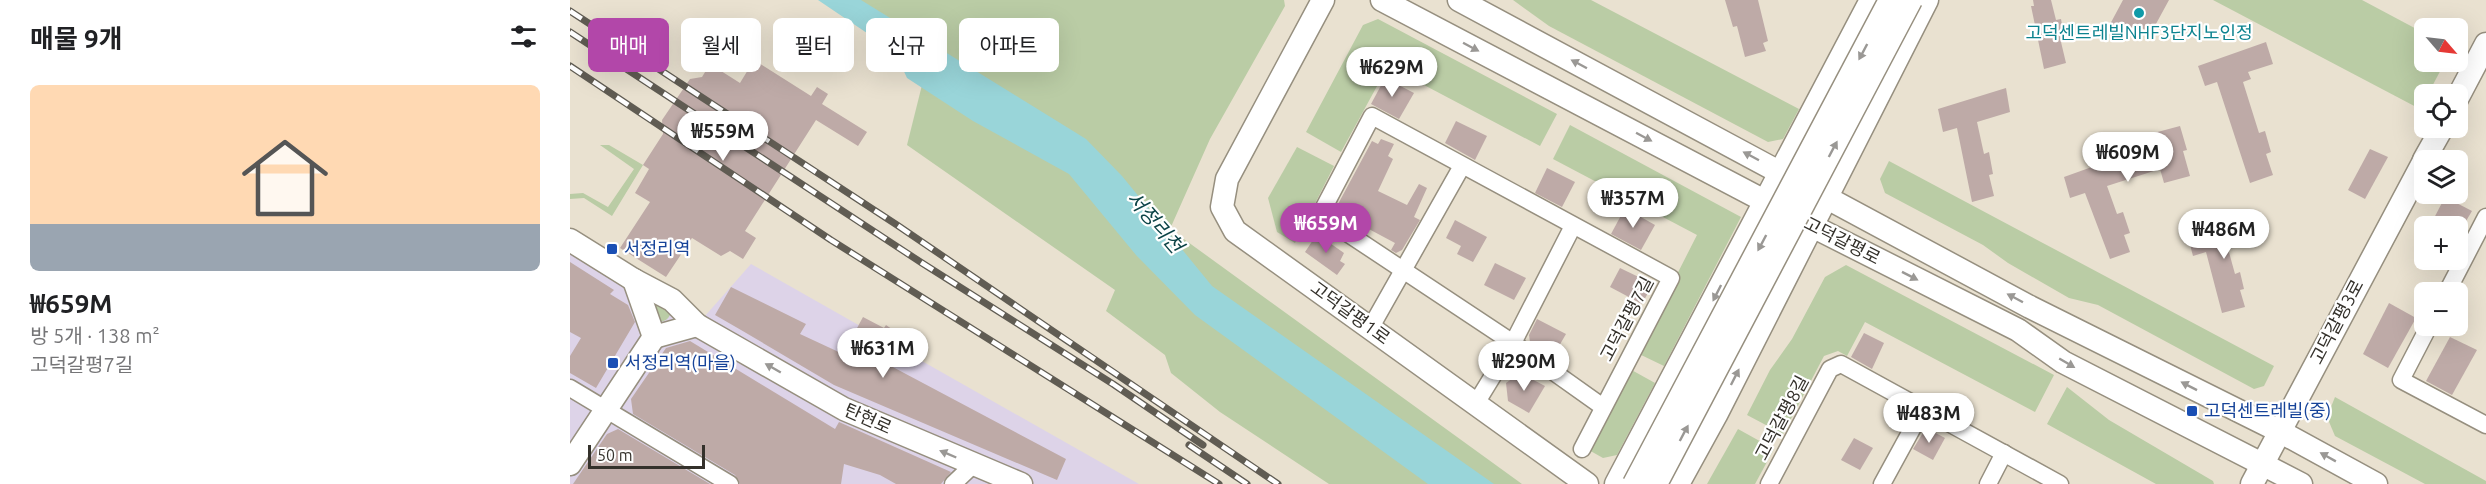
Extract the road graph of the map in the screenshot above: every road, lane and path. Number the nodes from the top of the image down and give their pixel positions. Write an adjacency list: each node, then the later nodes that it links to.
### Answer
1 (1323, 0): 25 (street, 고덕갈평1로)
2 (1382, 0): 14 (street, 고덕갈평로, one-way to 14)
3 (1458, 0): 11 (street, 고덕갈평로, one-way to 3)
4 (1871, 0): 11 (street)
5 (1890, 0): 48 (street, one-way to 48, bridge)
6 (1911, 0): 49 (street, one-way to 6, bridge)
7 (1927, 0): 13 (street)
8 (2484, 53): 9 (street)
9 (2466, 84)
10 (1462, 166): 16 (street, 고덕갈평7길); 19 (street); 19 (street, 고덕갈평7길)
11 (1779, 172): 13 (street, 고덕갈평로); 14 (street)
12 (2414, 180): 37 (street, 고덕갈평3로)
13 (1827, 198): 17 (street); 37 (street, 고덕갈평로, one-way to 13)
14 (1764, 200): 17 (street, 고덕갈평로); 30 (street, one-way to 30)
15 (2485, 220): 21 (street)
16 (1573, 226): 28 (street); 32 (street, 고덕갈평7길)
17 (1812, 226): 35 (street, one-way to 17); 41 (street, 고덕갈평로, one-way to 41)
18 (570, 240): 20 (street, 탄현로)
19 (1405, 270): 25 (street); 28 (street, 고덕갈평7길)
20 (634, 280): 22 (street, 탄현로); 23 (street)
21 (2452, 282)
22 (658, 292): 23 (street); 24 (street, 탄현로)
23 (643, 310): 27 (street)
24 (697, 325): 27 (street); 42 (street, 탄현로, one-way to 24)
25 (1371, 327): 31 (street, 고덕갈평1로)
26 (2424, 336): 36 (street)
27 (654, 337): 34 (street)
28 (1513, 343): 31 (street); 32 (street, 고덕갈평7길)
29 (570, 388): 34 (street)
30 (1668, 389): 35 (street); 47 (street)
31 (1475, 405): 46 (street, 고덕갈평1로)
32 (1603, 407): 38 (street)
33 (1923, 409): 39 (street, 고덕갈평8길); 51 (street, 고덕갈평8길); 52 (street)
34 (606, 410): 40 (street); 43 (street)
35 (1716, 415): 50 (street)
36 (2486, 425)
37 (2279, 431): 41 (street, 고덕갈평3로); 57 (street, 고덕갈평로, one-way to 37)
38 (1582, 449)
39 (2004, 453): 53 (street); 54 (street, 고덕갈평8길)
40 (570, 464)
41 (2264, 464): 55 (street, 고덕갈평3로); 56 (street, 고덕갈평로)
42 (973, 465): 44 (street); 45 (street, 탄현로)
43 (730, 484)
44 (953, 484)
45 (1021, 484)
46 (1587, 484)
47 (1616, 484)
48 (1634, 484)
49 (1656, 484)
50 (1678, 484)
51 (1769, 484)
52 (1882, 484)
53 (1988, 484)
54 (2060, 484)
55 (2252, 484)
56 (2301, 484)
57 (2376, 484)

